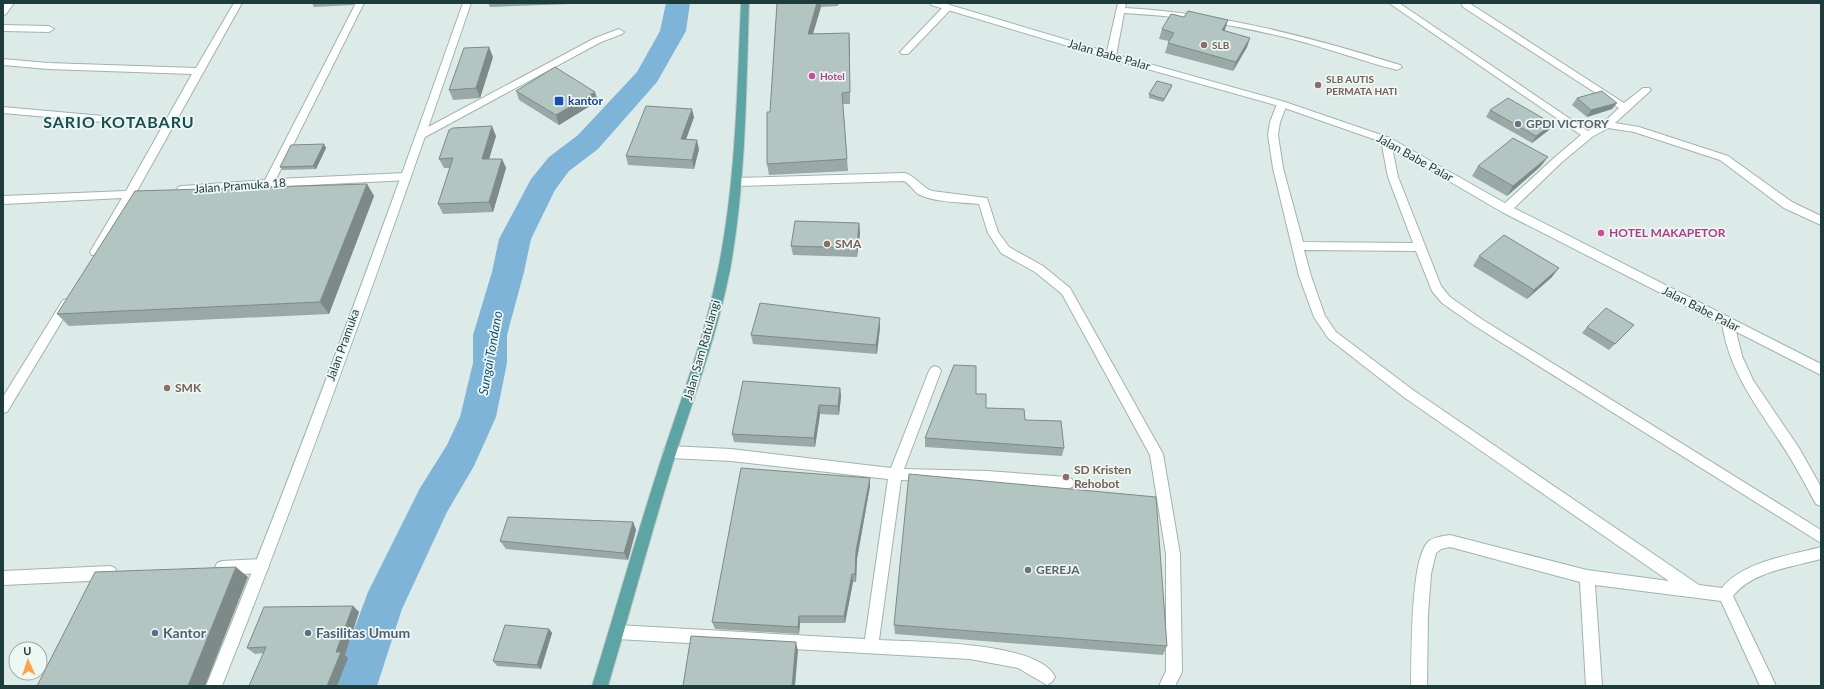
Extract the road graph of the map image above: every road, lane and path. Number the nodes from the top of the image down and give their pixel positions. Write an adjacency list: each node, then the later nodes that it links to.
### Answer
1 (10, 3): 11 (street)
2 (238, 3): 19 (street)
3 (360, 3): 31 (street)
4 (467, 3): 26 (street, Jalan Pramuka)
5 (745, 3): 30 (main road, Jalan Sam Ratulangi)
6 (934, 3): 10 (street, Jalan Babe Palar)
7 (1393, 3): 27 (street)
8 (1466, 5): 22 (street)
9 (1121, 7): 16 (street); 18 (street)
10 (948, 8): 15 (street); 16 (street, Jalan Babe Palar)
11 (3, 12)
12 (3, 28): 13 (street)
13 (49, 29)
14 (619, 32): 26 (street)
15 (905, 52)
16 (1111, 56): 21 (street, Jalan Babe Palar)
17 (3, 62): 19 (street)
18 (1397, 67)
19 (197, 71): 34 (street)
20 (1646, 90): 22 (street)
21 (1282, 104): 28 (street, Jalan Babe Palar); 38 (street)
22 (1625, 108): 25 (street)
23 (4, 112): 24 (street)
24 (103, 119)
25 (1606, 125): 27 (street); 37 (street)
26 (421, 135): 29 (street, Jalan Pramuka)
27 (1588, 135): 36 (street)
28 (1386, 140): 36 (street, Jalan Babe Palar); 39 (street)
29 (404, 177): 31 (street, Jalan Pramuka 18); 52 (street, Jalan Pramuka)
30 (736, 182): 46 (main road, Jalan Sam Ratulangi); 64 (street)
31 (269, 183): 32 (street, Jalan Pramuka 18)
32 (169, 191)
33 (146, 193): 34 (street)
34 (130, 195): 35 (street); 40 (street)
35 (3, 200)
36 (1506, 209): 42 (street, Jalan Babe Palar)
37 (1821, 221)
38 (1298, 246): 39 (street); 57 (street)
39 (1420, 247): 50 (street)
40 (91, 261)
41 (71, 295): 45 (street)
42 (1728, 323): 43 (street, Jalan Babe Palar); 49 (street)
43 (1821, 370)
44 (935, 371): 47 (street)
45 (4, 404)
46 (670, 452): 47 (street); 59 (main road, Jalan Sam Ratulangi)
47 (895, 474): 48 (street); 60 (street)
48 (1067, 483)
49 (1821, 500)
50 (1821, 537)
51 (1821, 553): 58 (street)
52 (262, 566): 53 (street); 62 (street, Jalan Pramuka)
53 (207, 569)
54 (121, 573): 56 (street)
55 (1587, 577): 57 (street); 65 (street); 66 (street)
56 (3, 578)
57 (1697, 592): 58 (street)
58 (1725, 595): 67 (street)
59 (616, 632): 60 (street); 63 (main road, Jalan Sam Ratulangi)
60 (871, 646): 61 (street)
61 (1047, 677)
62 (214, 686)
63 (600, 686)
64 (1168, 686)
65 (1419, 686)
66 (1594, 686)
67 (1768, 686)

